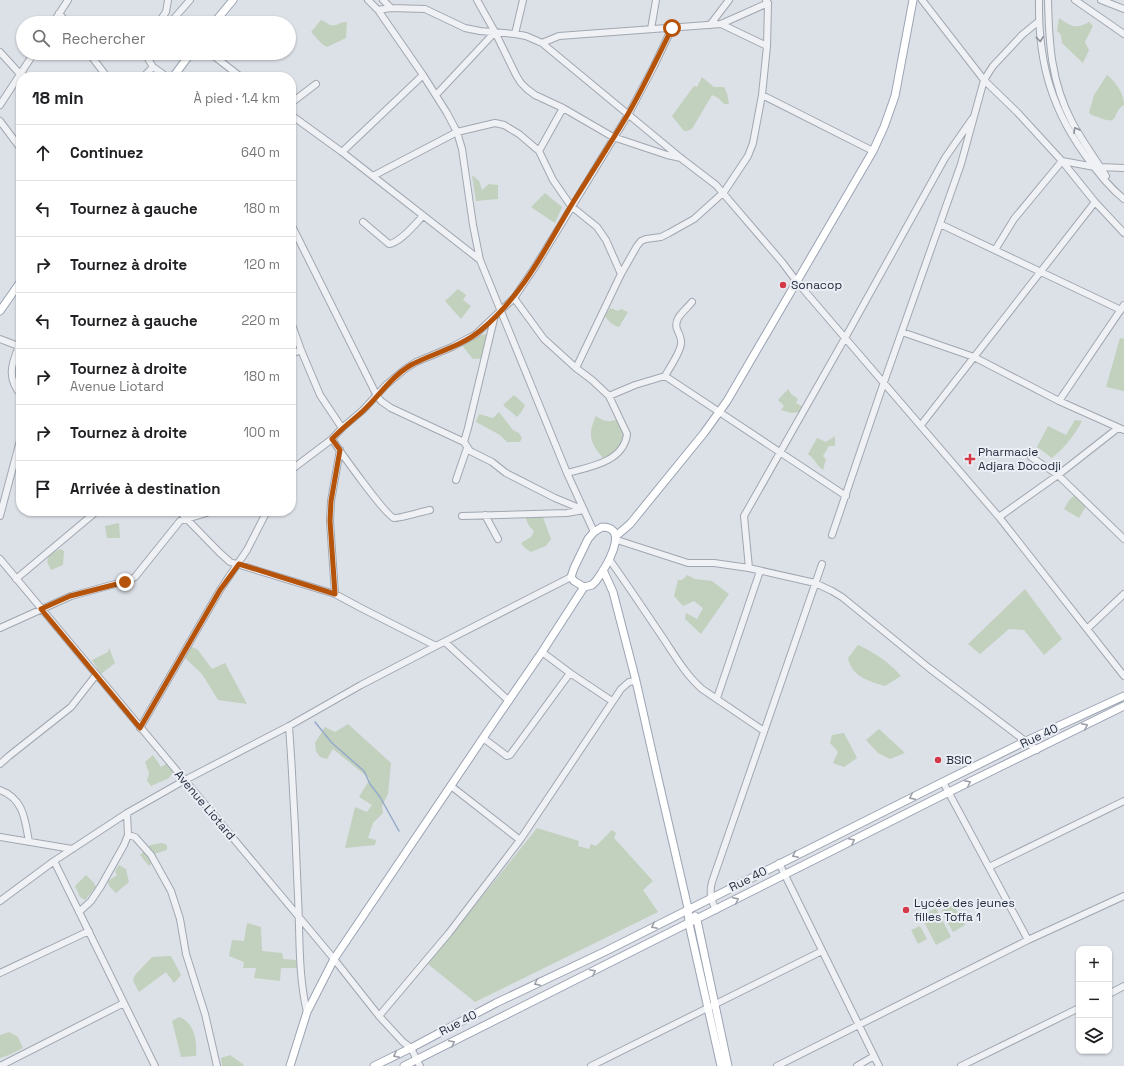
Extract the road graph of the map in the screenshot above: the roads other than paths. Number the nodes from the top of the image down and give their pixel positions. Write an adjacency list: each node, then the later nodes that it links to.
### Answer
1 (68, 0): 21 (street)
2 (168, 0): 24 (street)
3 (190, 0): 25 (street)
4 (232, 0): 26 (main road)
5 (368, 0): 20 (street)
6 (383, 0): 18 (street)
7 (477, 0): 32 (street)
8 (523, 0): 33 (street)
9 (656, 0): 31 (street)
10 (729, 0): 29 (street)
11 (913, 0): 68 (main road)
12 (922, 0): 52 (street)
13 (1040, 0): 27 (street)
14 (1048, 0): 72 (street, one-way to 14)
15 (1075, 0): 34 (street)
16 (1101, 0): 19 (street)
17 (767, 2): 28 (street); 36 (street)
18 (391, 8): 20 (street); 32 (street)
19 (1124, 9)
20 (378, 10): 51 (street)
21 (59, 13): 22 (street); 23 (street)
22 (57, 16)
23 (61, 16)
24 (163, 16)
25 (176, 16)
26 (219, 16)
27 (1039, 21): 52 (street); 72 (street, one-way to 72)
28 (721, 24): 29 (street); 36 (street)
29 (710, 25): 30 (street)
30 (672, 28): 31 (street); 60 (street)
31 (651, 29): 35 (street)
32 (495, 32): 33 (street); 55 (street); 59 (street)
33 (515, 34): 35 (street)
34 (1124, 34)
35 (542, 43): 60 (street)
36 (767, 46): 56 (street)
37 (0, 52): 44 (street)
38 (30, 60): 45 (street)
39 (94, 60): 46 (street)
40 (149, 60): 43 (street)
41 (186, 60): 49 (main road)
42 (219, 60): 50 (street)
43 (154, 67): 47 (street); 48 (street)
44 (20, 72)
45 (24, 72)
46 (103, 72)
47 (148, 72)
48 (160, 72)
49 (177, 72)
50 (235, 72)
51 (423, 76): 55 (street); 69 (street)
52 (984, 80): 61 (street); 71 (street)
53 (16, 84): 58 (street)
54 (316, 84): 57 (street)
55 (436, 95): 64 (street)
56 (762, 95): 68 (street); 75 (street)
57 (296, 99)
58 (0, 105)
59 (563, 108): 65 (street); 67 (street)
60 (628, 115): 65 (street); 70 (street)
61 (975, 116): 82 (street); 99 (street)
62 (296, 120): 69 (street)
63 (0, 121): 66 (street)
64 (457, 132): 67 (street); 74 (street); 86 (street)
65 (614, 137): 70 (street); 79 (street)
66 (16, 142)
67 (538, 151): 79 (street)
68 (873, 151): 89 (main road)
69 (342, 152): 74 (street)
70 (682, 159): 75 (street)
71 (1062, 161): 72 (street); 78 (street); 85 (street)
72 (1098, 167): 73 (street); 76 (street); 77 (street)
73 (1124, 168)
74 (373, 176): 80 (street)
75 (724, 192): 88 (street); 89 (street)
76 (1124, 195)
77 (1124, 199)
78 (1095, 202): 83 (street); 87 (street)
79 (571, 206): 88 (street); 91 (street)
80 (423, 216): 81 (street); 86 (street)
81 (363, 222)
82 (940, 224): 85 (street); 97 (street)
83 (1124, 233)
84 (296, 234): 110 (street)
85 (995, 250): 87 (street)
86 (480, 260): 95 (street)
87 (1040, 272): 93 (street); 105 (street)
88 (621, 274): 106 (street)
89 (797, 282): 99 (street); 113 (main road)
90 (16, 288): 94 (main road)
91 (514, 298): 95 (street); 106 (street)
92 (692, 302): 107 (street)
93 (1122, 308): 112 (street)
94 (0, 311)
95 (500, 311): 96 (street); 124 (street)
96 (494, 317): 110 (street); 118 (street)
97 (902, 332): 105 (street); 108 (street)
98 (296, 336): 102 (street)
99 (845, 338): 108 (street); 120 (street)
100 (0, 339): 101 (street)
101 (16, 345)
102 (301, 350): 103 (street); 115 (street)
103 (296, 352)
104 (16, 356): 109 (street)
105 (974, 357): 112 (street); 114 (street)
106 (576, 368): 111 (street)
107 (665, 376): 111 (street); 113 (street)
108 (884, 382): 114 (street); 127 (street)
109 (16, 387)
110 (377, 396): 115 (street); 118 (street)
111 (609, 396): 124 (street)
112 (1059, 401): 116 (street)
113 (719, 412): 120 (street); 141 (main road)
114 (921, 425): 137 (street)
115 (342, 428): 117 (street)
116 (1121, 429): 125 (street)
117 (332, 439): 119 (street); 123 (street)
118 (465, 445): 126 (street); 129 (street)
119 (340, 450): 128 (street); 155 (street)
120 (780, 452): 127 (street); 148 (street)
121 (16, 456): 131 (street)
122 (1031, 457): 125 (street)
123 (296, 466)
124 (567, 473): 129 (street)
125 (1058, 475): 137 (street); 143 (street)
126 (456, 480)
127 (846, 496): 140 (street)
128 (430, 510)
129 (584, 510): 130 (street); 139 (street)
130 (485, 515): 136 (street); 142 (street)
131 (0, 516)
132 (91, 516): 152 (street)
133 (184, 516): 138 (street)
134 (197, 516): 138 (street)
135 (265, 516): 146 (street)
136 (462, 516)
137 (999, 517): 159 (street)
138 (187, 519): 146 (street); 157 (street)
139 (594, 532): 141 (main road); 151 (main road)
140 (832, 535)
141 (616, 538): 145 (main road); 148 (street)
142 (498, 539)
143 (1124, 539)
144 (0, 559): 152 (street, Avenue Liotard)
145 (609, 559): 149 (main road); 168 (street)
146 (239, 564): 155 (street); 173 (street)
147 (822, 564): 153 (street)
148 (749, 568): 150 (street)
149 (603, 570): 154 (main road); 166 (main road)
150 (760, 571): 153 (street); 168 (street)
151 (572, 577): 154 (main road); 160 (street)
152 (16, 579): 157 (street, Avenue Liotard)
153 (815, 584): 174 (street); 176 (street)
154 (584, 587): 162 (main road)
155 (335, 594): 161 (street)
156 (1124, 594): 159 (street)
157 (41, 609): 158 (street); 164 (street, Avenue Liotard)
158 (0, 628)
159 (1088, 629): 165 (street)
160 (445, 642): 161 (street); 169 (street)
161 (436, 646): 172 (street)
162 (542, 652): 163 (street); 169 (main road)
163 (570, 673): 170 (street); 175 (street)
164 (96, 674): 173 (street, Avenue Liotard); 178 (street)
165 (1124, 676)
166 (636, 681): 170 (street); 198 (main road)
167 (1124, 696): 176 (main road, Rue 40)
168 (717, 698): 174 (street)
169 (509, 701): 175 (main road)
170 (612, 701): 188 (street)
171 (1124, 706): 177 (main road, Rue 40, one-way to 171)
172 (289, 726): 179 (street); 201 (street)
173 (140, 728): 179 (street, Avenue Liotard)
174 (764, 731): 196 (street)
175 (483, 738): 181 (main road)
176 (1026, 741): 177 (street); 180 (main road, Rue 40)
177 (1037, 750): 183 (main road, Rue 40, one-way to 177)
178 (0, 764)
179 (185, 780): 185 (street); 201 (street, Avenue Liotard)
180 (943, 782): 183 (street); 192 (main road, Rue 40, one-way to 192)
181 (451, 786): 188 (street); 207 (main road)
182 (0, 790): 189 (street)
183 (949, 792): 193 (street); 194 (main road, Rue 40, one-way to 183)
184 (1124, 801): 193 (street)
185 (127, 813): 186 (street); 190 (street)
186 (128, 835): 200 (street); 222 (street)
187 (0, 837): 189 (street)
188 (520, 840): 215 (street)
189 (29, 842): 190 (street)
190 (72, 849): 191 (street)
191 (54, 861): 197 (street); 200 (street)
192 (779, 863): 194 (street); 196 (main road, Rue 40)
193 (989, 867): 205 (street)
194 (785, 875): 199 (main road, Rue 40, one-way to 194); 206 (street)
195 (1124, 896): 205 (street)
196 (711, 898): 198 (main road, Rue 40); 199 (street)
197 (0, 901)
198 (688, 908): 202 (main road); 203 (main road); 217 (main road, Rue 40, one-way to 217)
199 (716, 910): 202 (main road, Rue 40)
200 (79, 912): 204 (street)
201 (299, 919): 207 (street, Avenue Liotard); 214 (street)
202 (697, 920): 203 (main road, Rue 40); 212 (main road)
203 (688, 924): 212 (main road); 219 (main road, Rue 40, one-way to 203)
204 (89, 931): 208 (street); 211 (street)
205 (1028, 940): 216 (street)
206 (822, 951): 212 (street); 216 (street)
207 (334, 959): 214 (main road); 215 (street, Avenue Liotard)
208 (0, 973)
209 (1124, 986): 210 (street)
210 (1112, 992)
211 (124, 1003): 220 (street); 221 (street)
212 (711, 1005): 226 (street); 227 (main road); 228 (main road)
213 (1076, 1009): 232 (street)
214 (307, 1012): 223 (main road)
215 (379, 1016): 217 (street, Avenue Liotard)
216 (859, 1025): 218 (street); 229 (street)
217 (412, 1048): 219 (street); 224 (main road, Rue 40, one-way to 224)
218 (874, 1056): 230 (street); 231 (street)
219 (419, 1063): 225 (main road, Rue 40)
220 (0, 1066)
221 (155, 1066)
222 (217, 1066)
223 (290, 1066)
224 (374, 1066)
225 (404, 1066)
226 (591, 1066)
227 (721, 1066)
228 (728, 1066)
229 (777, 1066)
230 (857, 1066)
231 (879, 1066)
232 (961, 1066)

